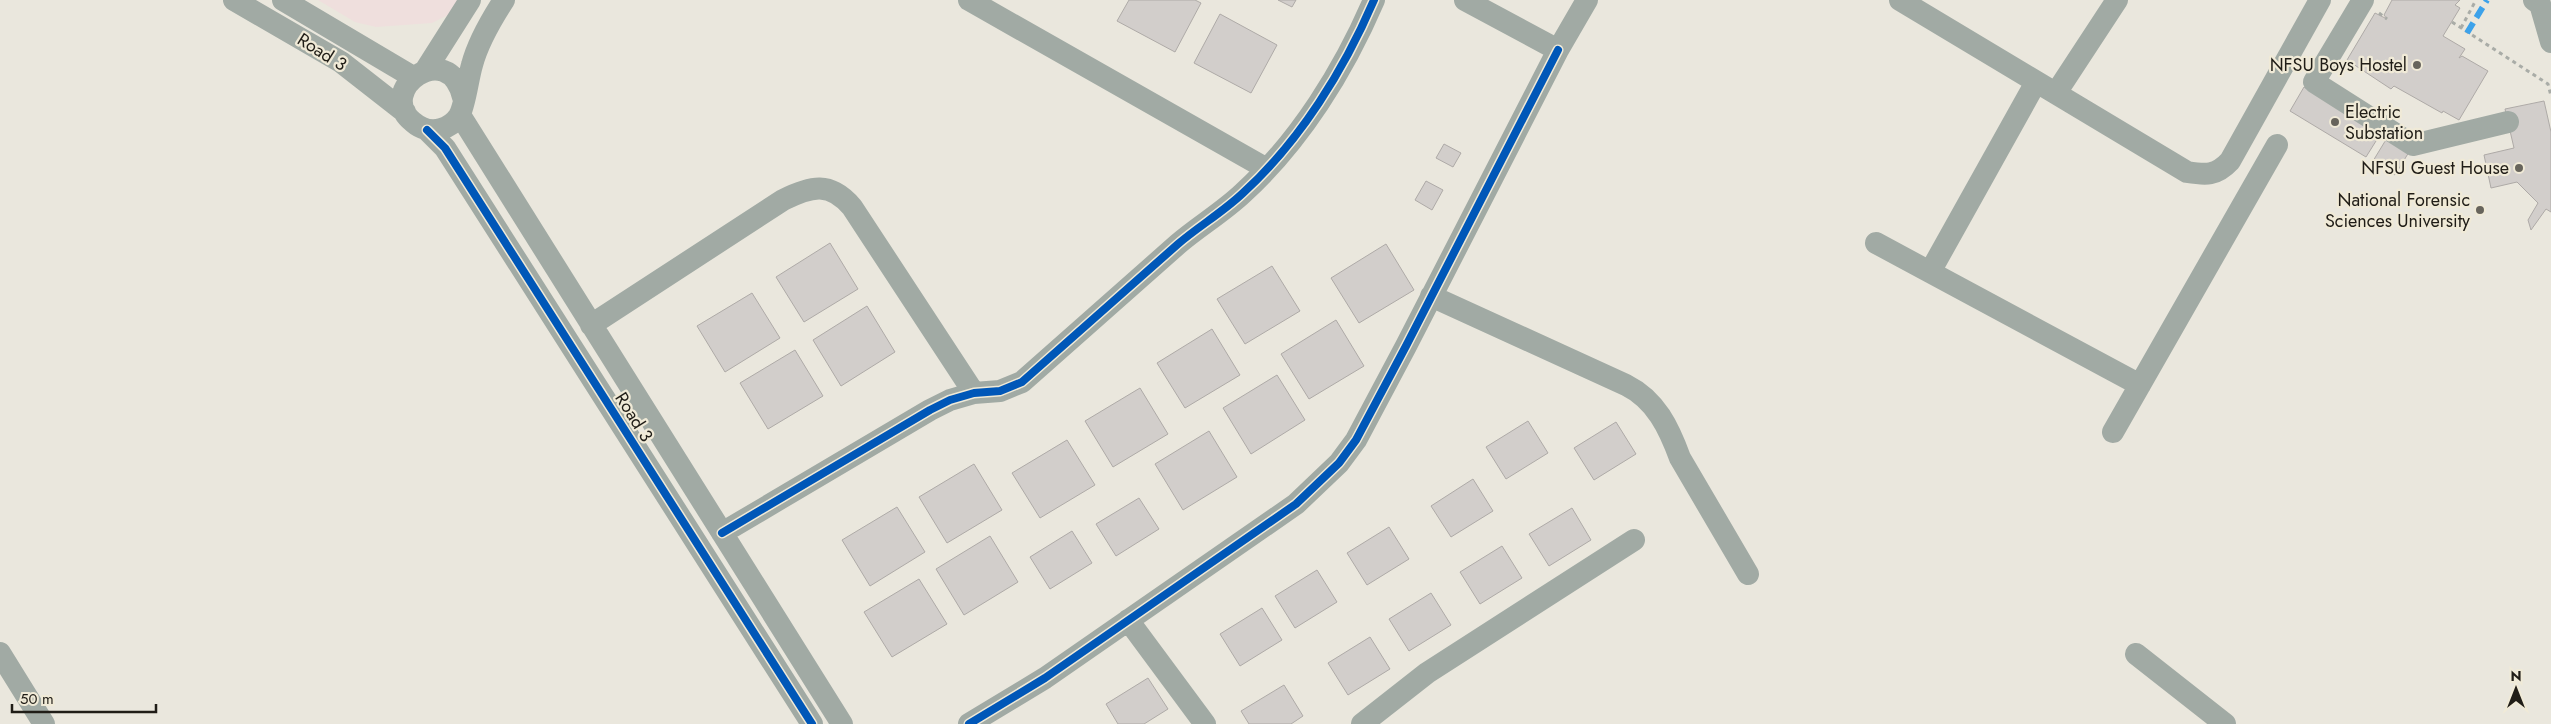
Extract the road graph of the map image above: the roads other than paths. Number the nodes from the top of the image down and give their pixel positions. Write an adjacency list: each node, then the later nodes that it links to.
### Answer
1 (234, 0): 21 (street, Road 3)
2 (283, 0): 17 (street, Road 3)
3 (470, 0): 17 (street)
4 (504, 0): 20 (street)
5 (969, 0): 25 (street)
6 (1374, 0): 25 (street)
7 (1465, 0): 15 (street)
8 (1587, 0): 15 (street)
9 (1900, 0): 18 (street)
10 (2117, 0): 19 (street)
11 (2320, 0): 16 (street)
12 (2363, 0): 16 (street)
13 (2534, 0): 14 (street)
14 (2551, 42)
15 (1558, 50): 28 (street)
16 (2299, 73): 19 (street); 22 (street)
17 (419, 74): 20 (street); 21 (street)
18 (2036, 82): 19 (street); 27 (street)
19 (2056, 93)
20 (462, 106): 23 (street); 29 (street, Road 3)
21 (405, 112): 23 (street)
22 (2508, 122)
23 (427, 130): 40 (street, Road 3)
24 (2277, 145): 30 (street)
25 (1267, 169): 31 (street)
26 (1876, 243): 27 (street)
27 (1930, 272): 30 (street)
28 (1432, 296): 35 (street); 36 (street)
29 (591, 325): 31 (street); 33 (street, Road 3)
30 (2140, 385): 32 (street)
31 (974, 393): 33 (street)
32 (2113, 432)
33 (722, 532): 41 (street, Road 3)
34 (1634, 540): 44 (street)
35 (1748, 574)
36 (1128, 620): 42 (street); 43 (street)
37 (0, 653): 39 (street)
38 (2136, 654): 45 (street)
39 (44, 724)
40 (812, 724)
41 (842, 724)
42 (969, 724)
43 (1205, 724)
44 (1362, 724)
45 (2225, 724)

